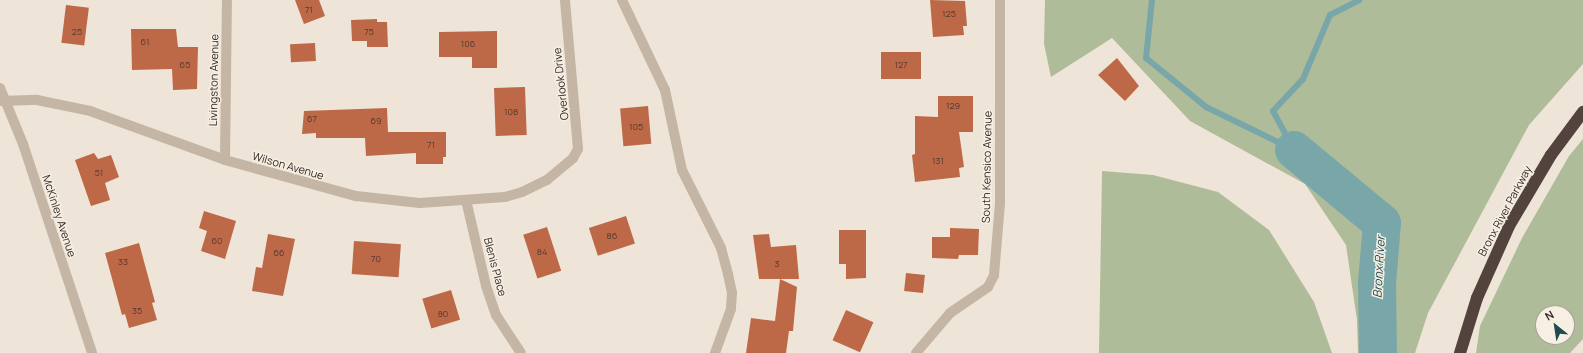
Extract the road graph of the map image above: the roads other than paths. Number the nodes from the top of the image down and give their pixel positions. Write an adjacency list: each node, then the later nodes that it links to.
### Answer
1 (227, 0): 8 (street, Livingston Avenue)
2 (564, 0): 9 (street, Overlook Drive)
3 (622, 0): 13 (street)
4 (1000, 0): 14 (street, South Kensico Avenue)
5 (0, 88): 6 (street, McKinley Avenue)
6 (2, 101): 8 (street, Wilson Avenue); 11 (street, McKinley Avenue)
7 (1583, 112): 15 (highway, Bronx River Parkway)
8 (225, 160): 10 (street, Wilson Avenue)
9 (569, 161): 10 (street, Wilson Avenue)
10 (466, 200): 12 (street, Blenis Place)
11 (92, 353)
12 (521, 353)
13 (715, 353)
14 (916, 353)
15 (1460, 353)

